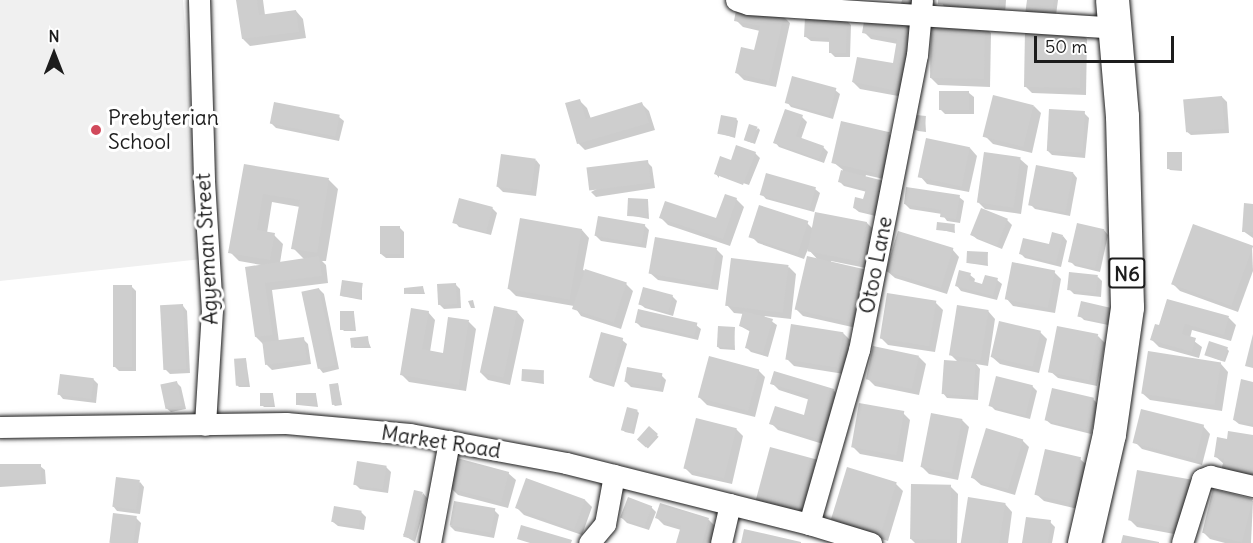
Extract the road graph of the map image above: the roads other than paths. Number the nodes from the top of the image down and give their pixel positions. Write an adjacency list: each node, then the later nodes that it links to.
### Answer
1 (199, 0): 5 (street, Agyeman Street)
2 (736, 0): 3 (street)
3 (921, 8): 4 (street); 11 (street, Otoo Lane)
4 (1114, 14): 16 (main road, N6)
5 (206, 425): 6 (street, Market Road); 7 (street, Market Road)
6 (0, 427)
7 (449, 441): 8 (street, Market Road); 12 (street)
8 (614, 476): 10 (street, Market Road); 13 (street)
9 (1253, 486): 17 (street)
10 (730, 504): 11 (street, Market Road); 14 (street)
11 (815, 532): 15 (street, Market Road)
12 (430, 543)
13 (589, 543)
14 (721, 543)
15 (871, 543)
16 (1084, 543)
17 (1182, 543)

